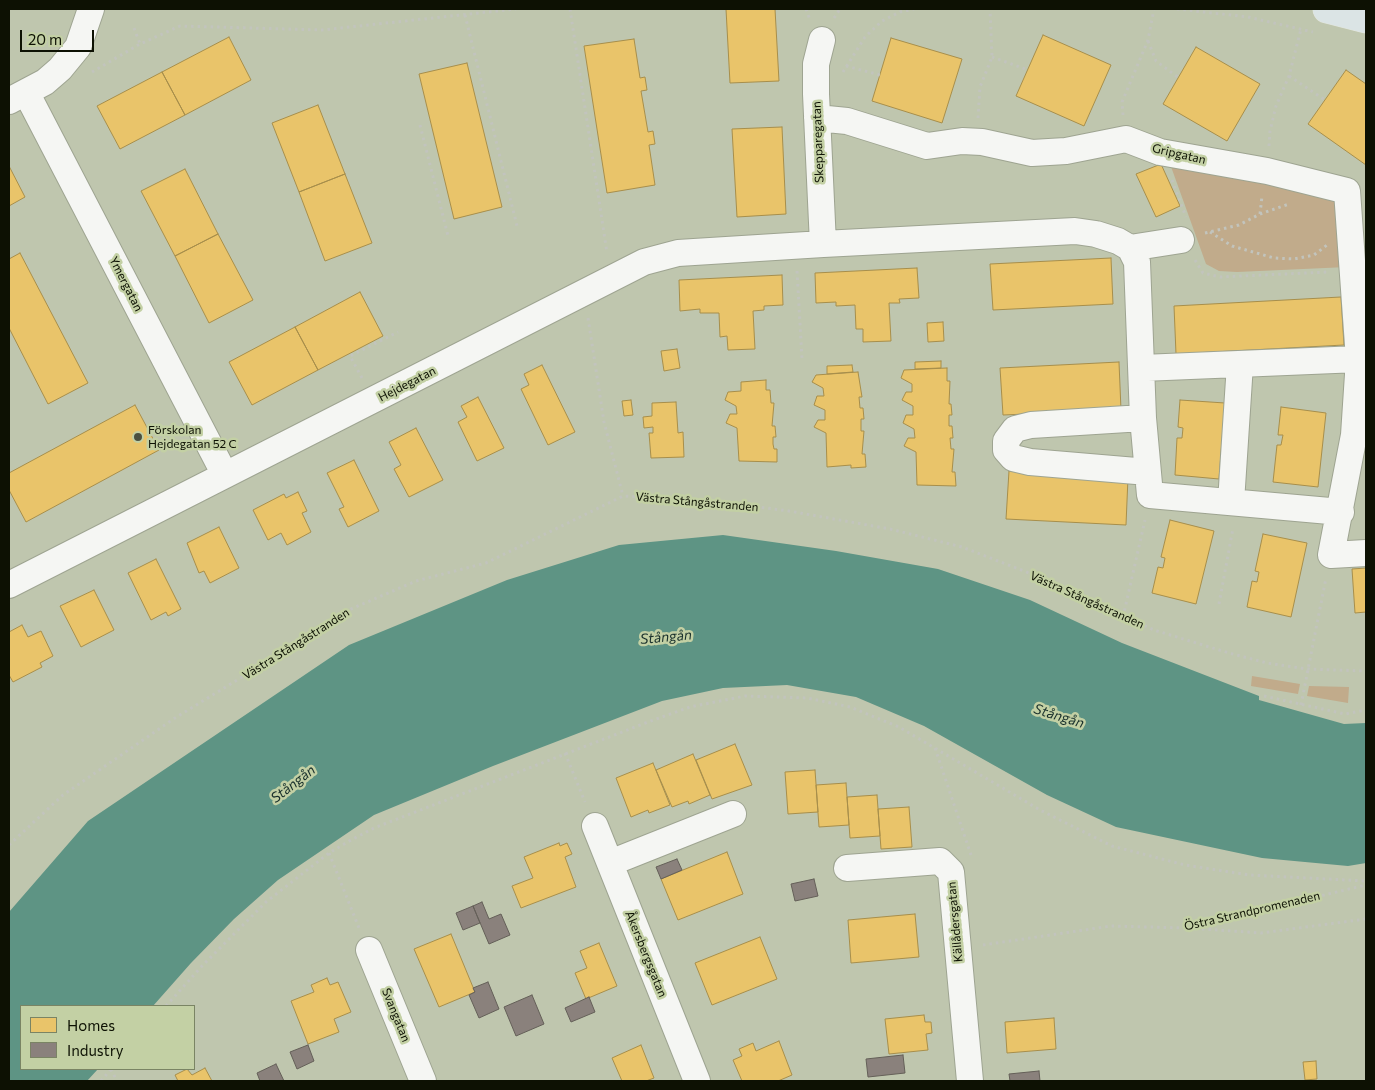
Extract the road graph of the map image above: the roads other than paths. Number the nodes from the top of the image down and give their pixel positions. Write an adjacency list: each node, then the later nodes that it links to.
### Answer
1 (92, 9): 5 (street)
2 (1366, 19): 3 (main road)
3 (1323, 21)
4 (822, 40): 6 (street, Skepparegatan)
5 (17, 97): 14 (street, Ymergatan)
6 (817, 106): 8 (street, Skepparegatan); 10 (street, Gripgatan)
7 (1187, 238): 9 (street)
8 (822, 244): 9 (street); 14 (street, Hejdegatan)
9 (1130, 248): 12 (street)
10 (1359, 359): 11 (street); 17 (street, Gripgatan)
11 (1240, 364): 12 (street); 16 (street)
12 (1142, 368): 13 (street)
13 (1143, 418): 15 (street); 15 (street)
14 (226, 475): 19 (street, Hejdegatan)
15 (1149, 483): 16 (street)
16 (1234, 502): 17 (street)
17 (1340, 512): 18 (street, Gripgatan)
18 (1366, 553)
19 (9, 584)
20 (734, 814): 22 (street)
21 (596, 826): 22 (street, Åkersbergsgatan)
22 (610, 863): 26 (street, Åkersbergsgatan)
23 (847, 868): 27 (street, Källådersgatan)
24 (369, 950): 25 (street, Svangatan)
25 (423, 1081)
26 (697, 1081)
27 (970, 1081)

